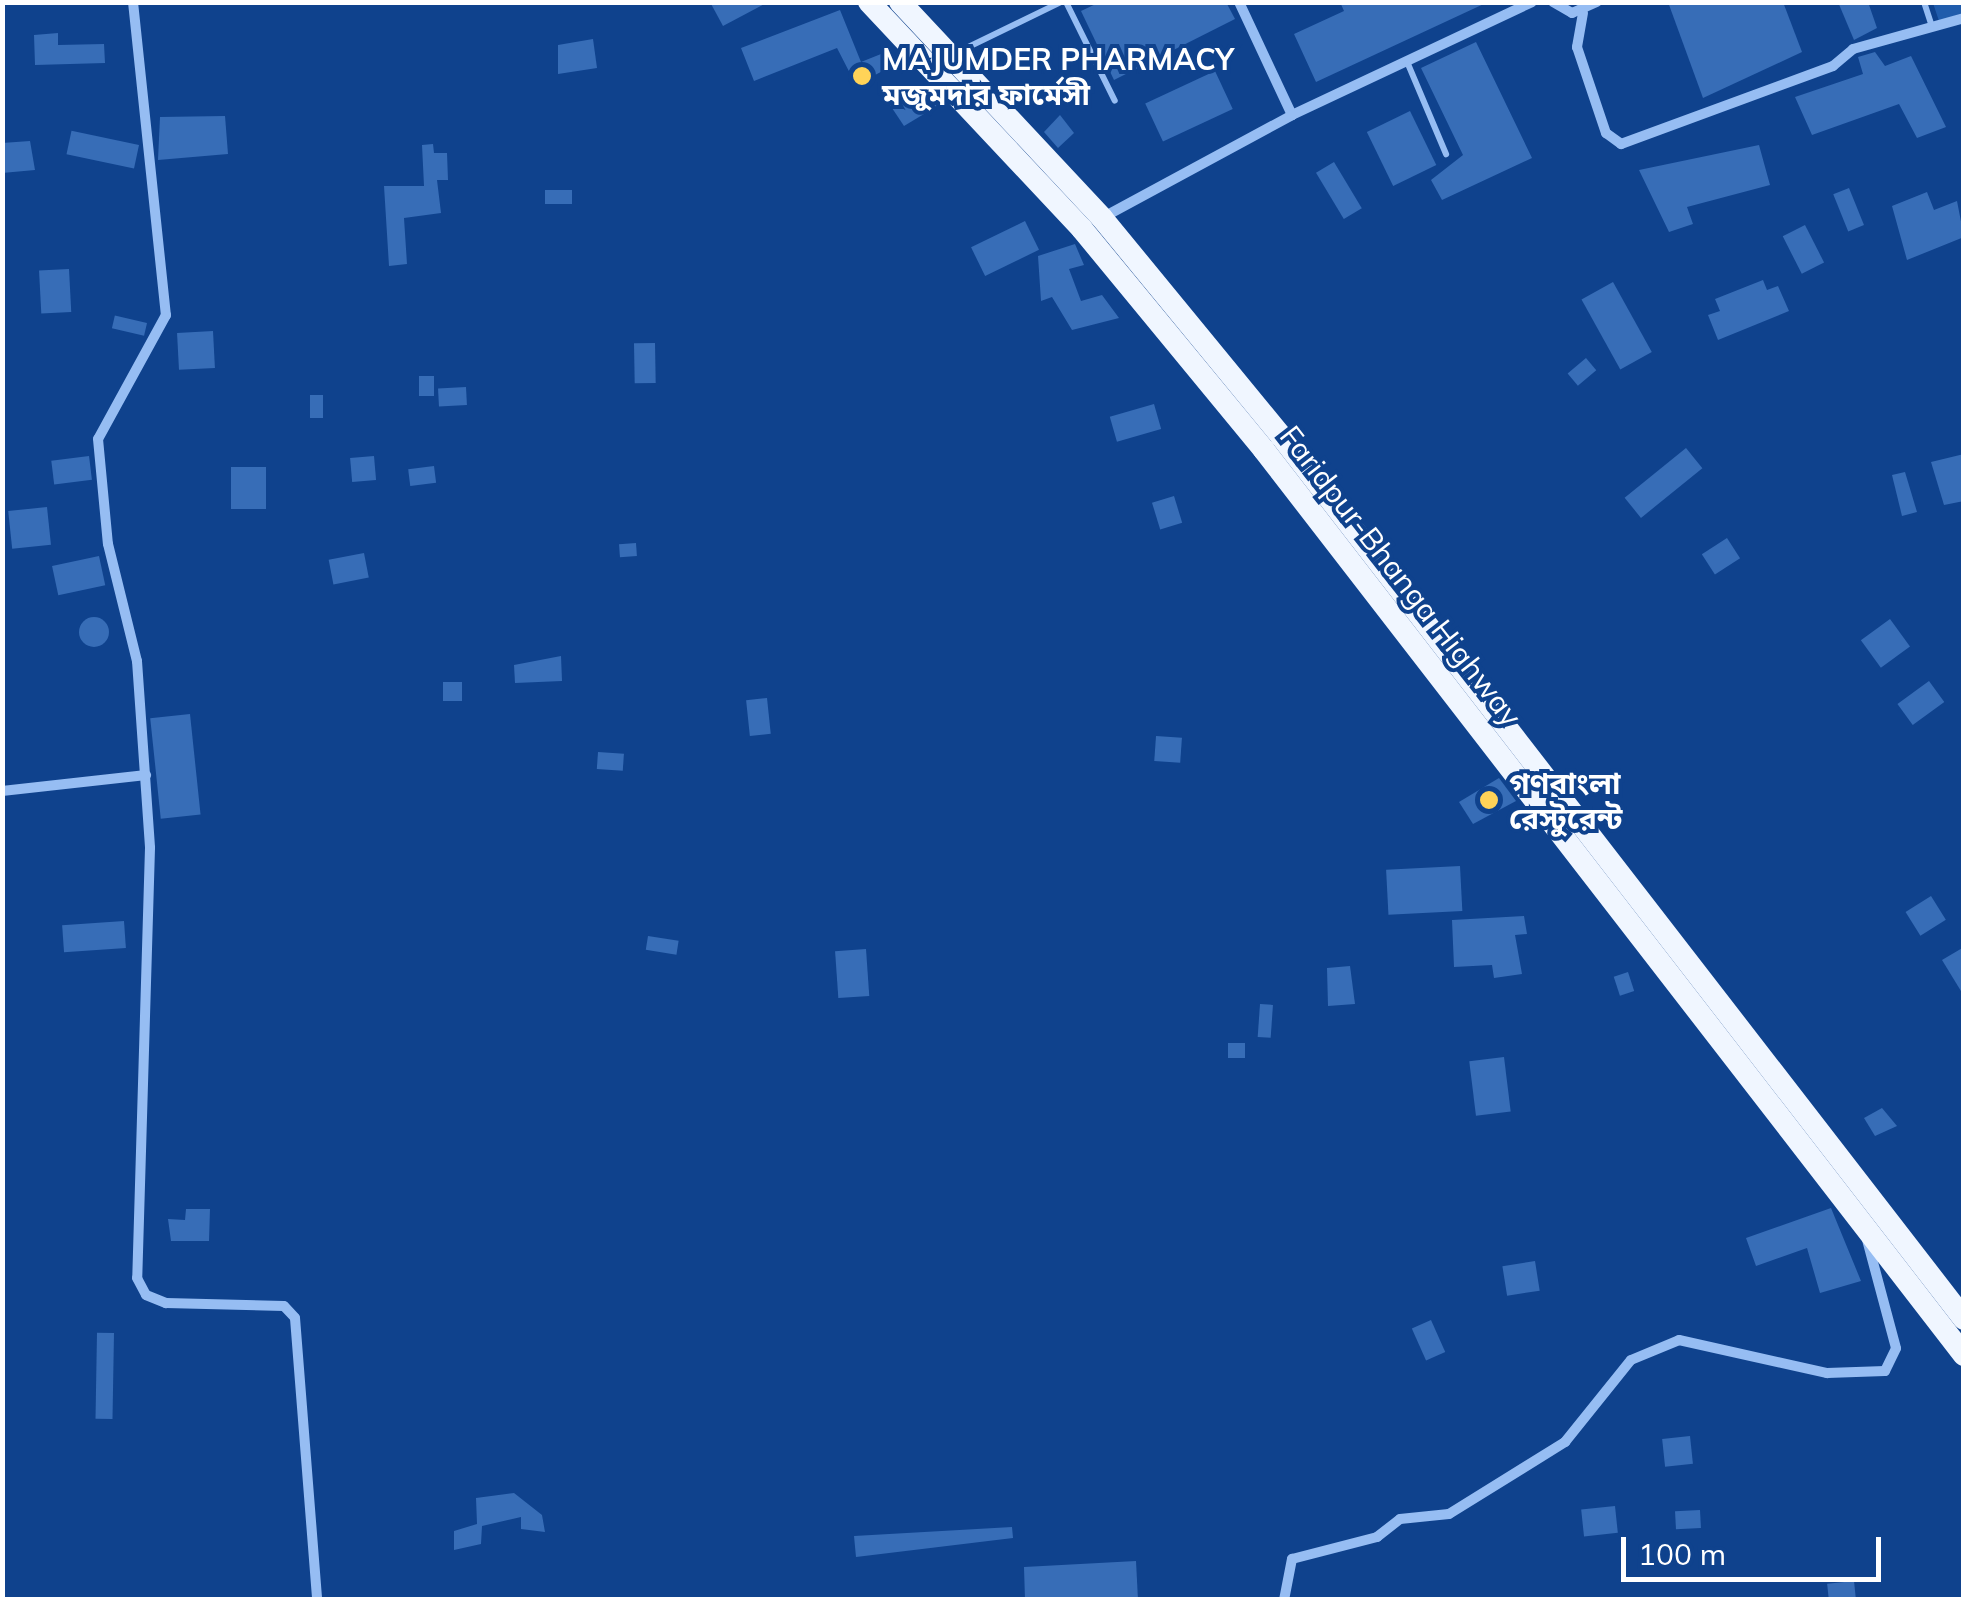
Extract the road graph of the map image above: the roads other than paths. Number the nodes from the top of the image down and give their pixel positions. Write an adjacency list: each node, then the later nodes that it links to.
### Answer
1 (133, 2): 19 (street)
2 (870, 2): 13 (highway, Faridpur-Bhanga Highway)
3 (900, 2): 13 (highway, Faridpur-Bhanga Highway)
4 (1063, 2): 13 (lane); 15 (lane)
5 (1240, 2): 16 (street)
6 (1532, 2): 14 (street)
7 (1553, 2): 10 (street)
8 (1597, 2): 10 (street)
9 (1924, 2): 12 (lane)
10 (1583, 14): 12 (street)
11 (1964, 18): 12 (street)
12 (1932, 26)
13 (942, 62): 18 (highway, Faridpur-Bhanga Highway)
14 (1408, 64): 16 (street); 17 (lane)
15 (1116, 101)
16 (1292, 115): 18 (street)
17 (1446, 154)
18 (1092, 223): 21 (highway, Faridpur-Bhanga Highway)
19 (146, 774): 20 (street); 24 (street)
20 (2, 791)
21 (1872, 1220): 22 (highway, Faridpur-Bhanga Highway); 23 (highway, Faridpur-Bhanga Highway); 25 (street)
22 (1964, 1319)
23 (1964, 1355)
24 (317, 1600)
25 (1284, 1600)

